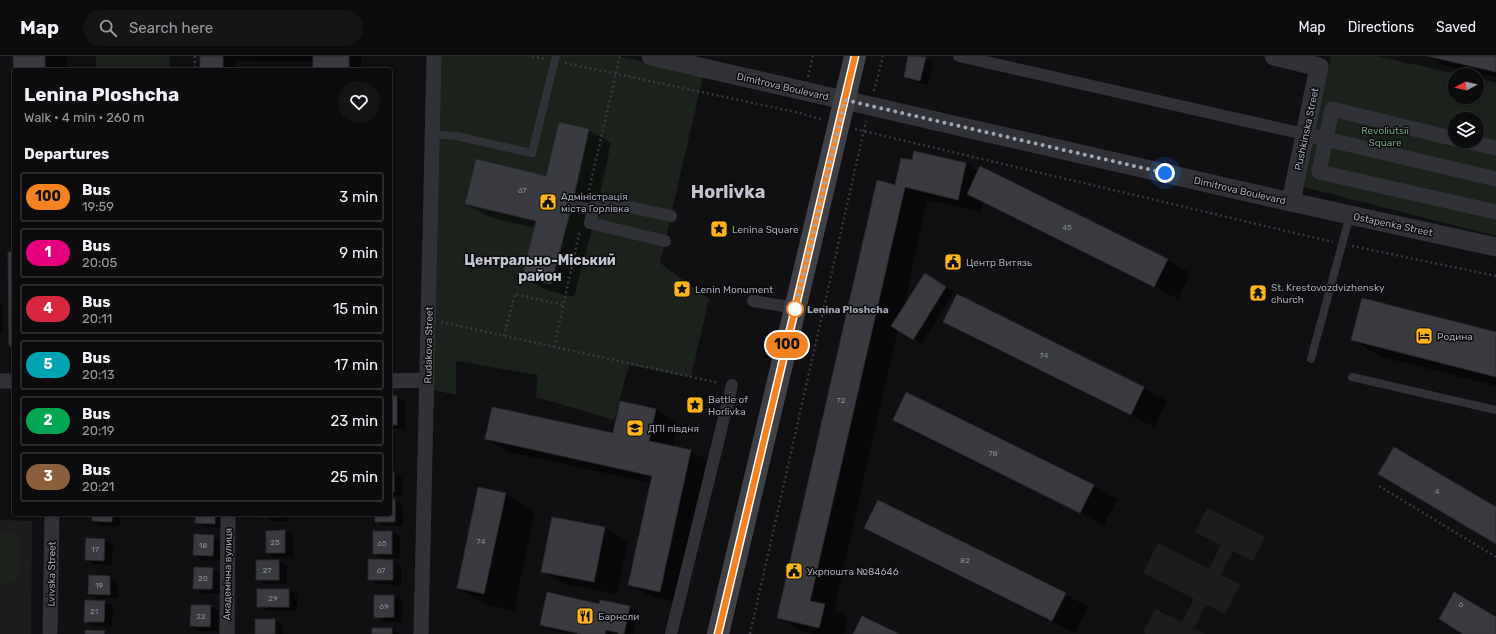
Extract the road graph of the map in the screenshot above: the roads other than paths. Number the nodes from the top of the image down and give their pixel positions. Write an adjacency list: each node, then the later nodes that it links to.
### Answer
1 (434, 56): 9 (street, Rudakova Street)
2 (651, 56): 8 (street, Dimitrova Boulevard)
3 (855, 56): 8 (main road)
4 (959, 56): 10 (street)
5 (1274, 56): 7 (street)
6 (555, 58): 9 (lane)
7 (1320, 61): 10 (street, Pushkinska Street)
8 (845, 100): 16 (street, Dimitrova Boulevard); 25 (main road)
9 (432, 134): 28 (street, Rudakova Street)
10 (1304, 134): 12 (street); 16 (street, Pushkinska Street)
11 (1448, 136): 12 (street)
12 (1326, 139): 15 (street); 19 (street)
13 (1484, 145): 14 (street)
14 (1496, 148)
15 (1496, 179)
16 (1291, 202): 20 (street, Ostapenka Street)
17 (572, 205): 18 (street)
18 (594, 210): 21 (street); 22 (street)
19 (1496, 212)
20 (1350, 215): 23 (street, Ostapenka Street); 26 (lane)
21 (671, 216)
22 (665, 241)
23 (1496, 247)
24 (753, 301): 25 (street)
25 (795, 308): 40 (main road)
26 (1311, 359)
27 (1352, 377): 33 (lane)
28 (427, 380): 31 (street); 38 (street, Rudakova Street)
29 (0, 381): 30 (street)
30 (12, 381)
31 (392, 381)
32 (732, 385): 39 (street)
33 (1496, 410)
34 (52, 516): 36 (street, Lvivska Street)
35 (228, 516): 37 (street, Академічна вулиця)
36 (50, 634)
37 (227, 634)
38 (421, 634)
39 (671, 634)
40 (718, 634)

